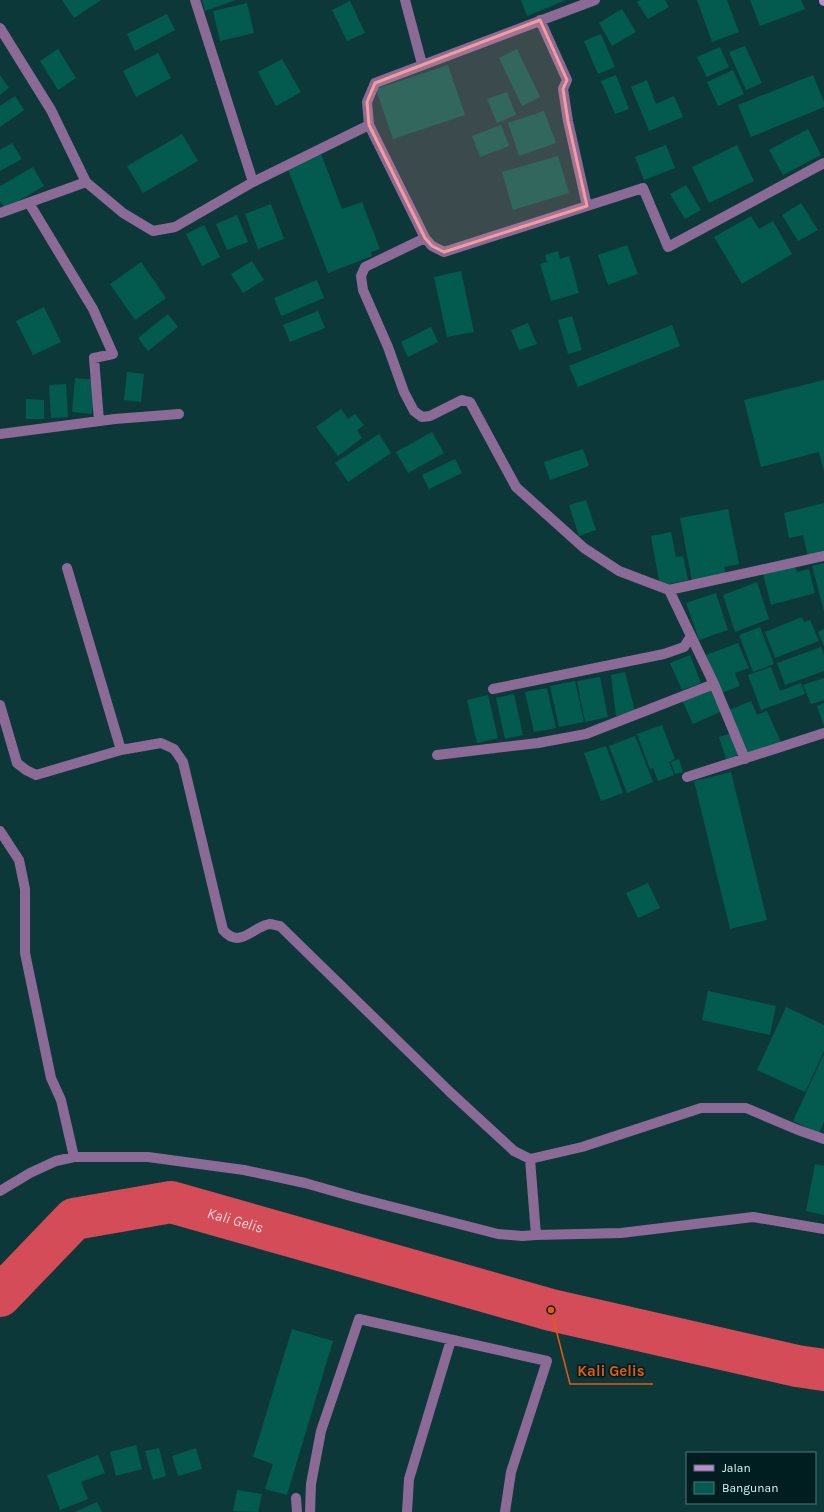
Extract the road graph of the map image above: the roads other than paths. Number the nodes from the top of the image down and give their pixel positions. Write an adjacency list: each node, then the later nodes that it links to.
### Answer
1 (195, 0): 10 (street)
2 (405, 0): 6 (street)
3 (595, 0): 4 (street)
4 (540, 20): 6 (street); 12 (street)
5 (0, 28): 9 (street)
6 (422, 64): 7 (street)
7 (369, 125): 10 (street); 14 (street)
8 (824, 163): 12 (street)
9 (86, 182): 10 (street); 11 (street)
10 (253, 182)
11 (29, 203): 13 (street); 16 (street)
12 (587, 206): 14 (street)
13 (0, 213)
14 (425, 238): 20 (street)
15 (179, 414): 16 (street)
16 (99, 421): 17 (street)
17 (0, 434)
18 (824, 556): 20 (street)
19 (67, 568): 26 (street)
20 (669, 590): 21 (street)
21 (690, 636): 22 (street); 23 (street)
22 (714, 684): 27 (street); 28 (street)
23 (493, 689)
24 (0, 705): 26 (street)
25 (824, 734): 28 (street)
26 (121, 750): 33 (street)
27 (436, 755)
28 (745, 760): 29 (street)
29 (687, 777)
30 (0, 831): 32 (street)
31 (824, 1139): 33 (street)
32 (74, 1157): 34 (street); 36 (street)
33 (530, 1159): 36 (street)
34 (0, 1191)
35 (824, 1229): 36 (street)
36 (536, 1235)
37 (451, 1340): 40 (street); 41 (street); 42 (street)
38 (296, 1498): 39 (street)
39 (297, 1512)
40 (310, 1512)
41 (407, 1512)
42 (505, 1512)

